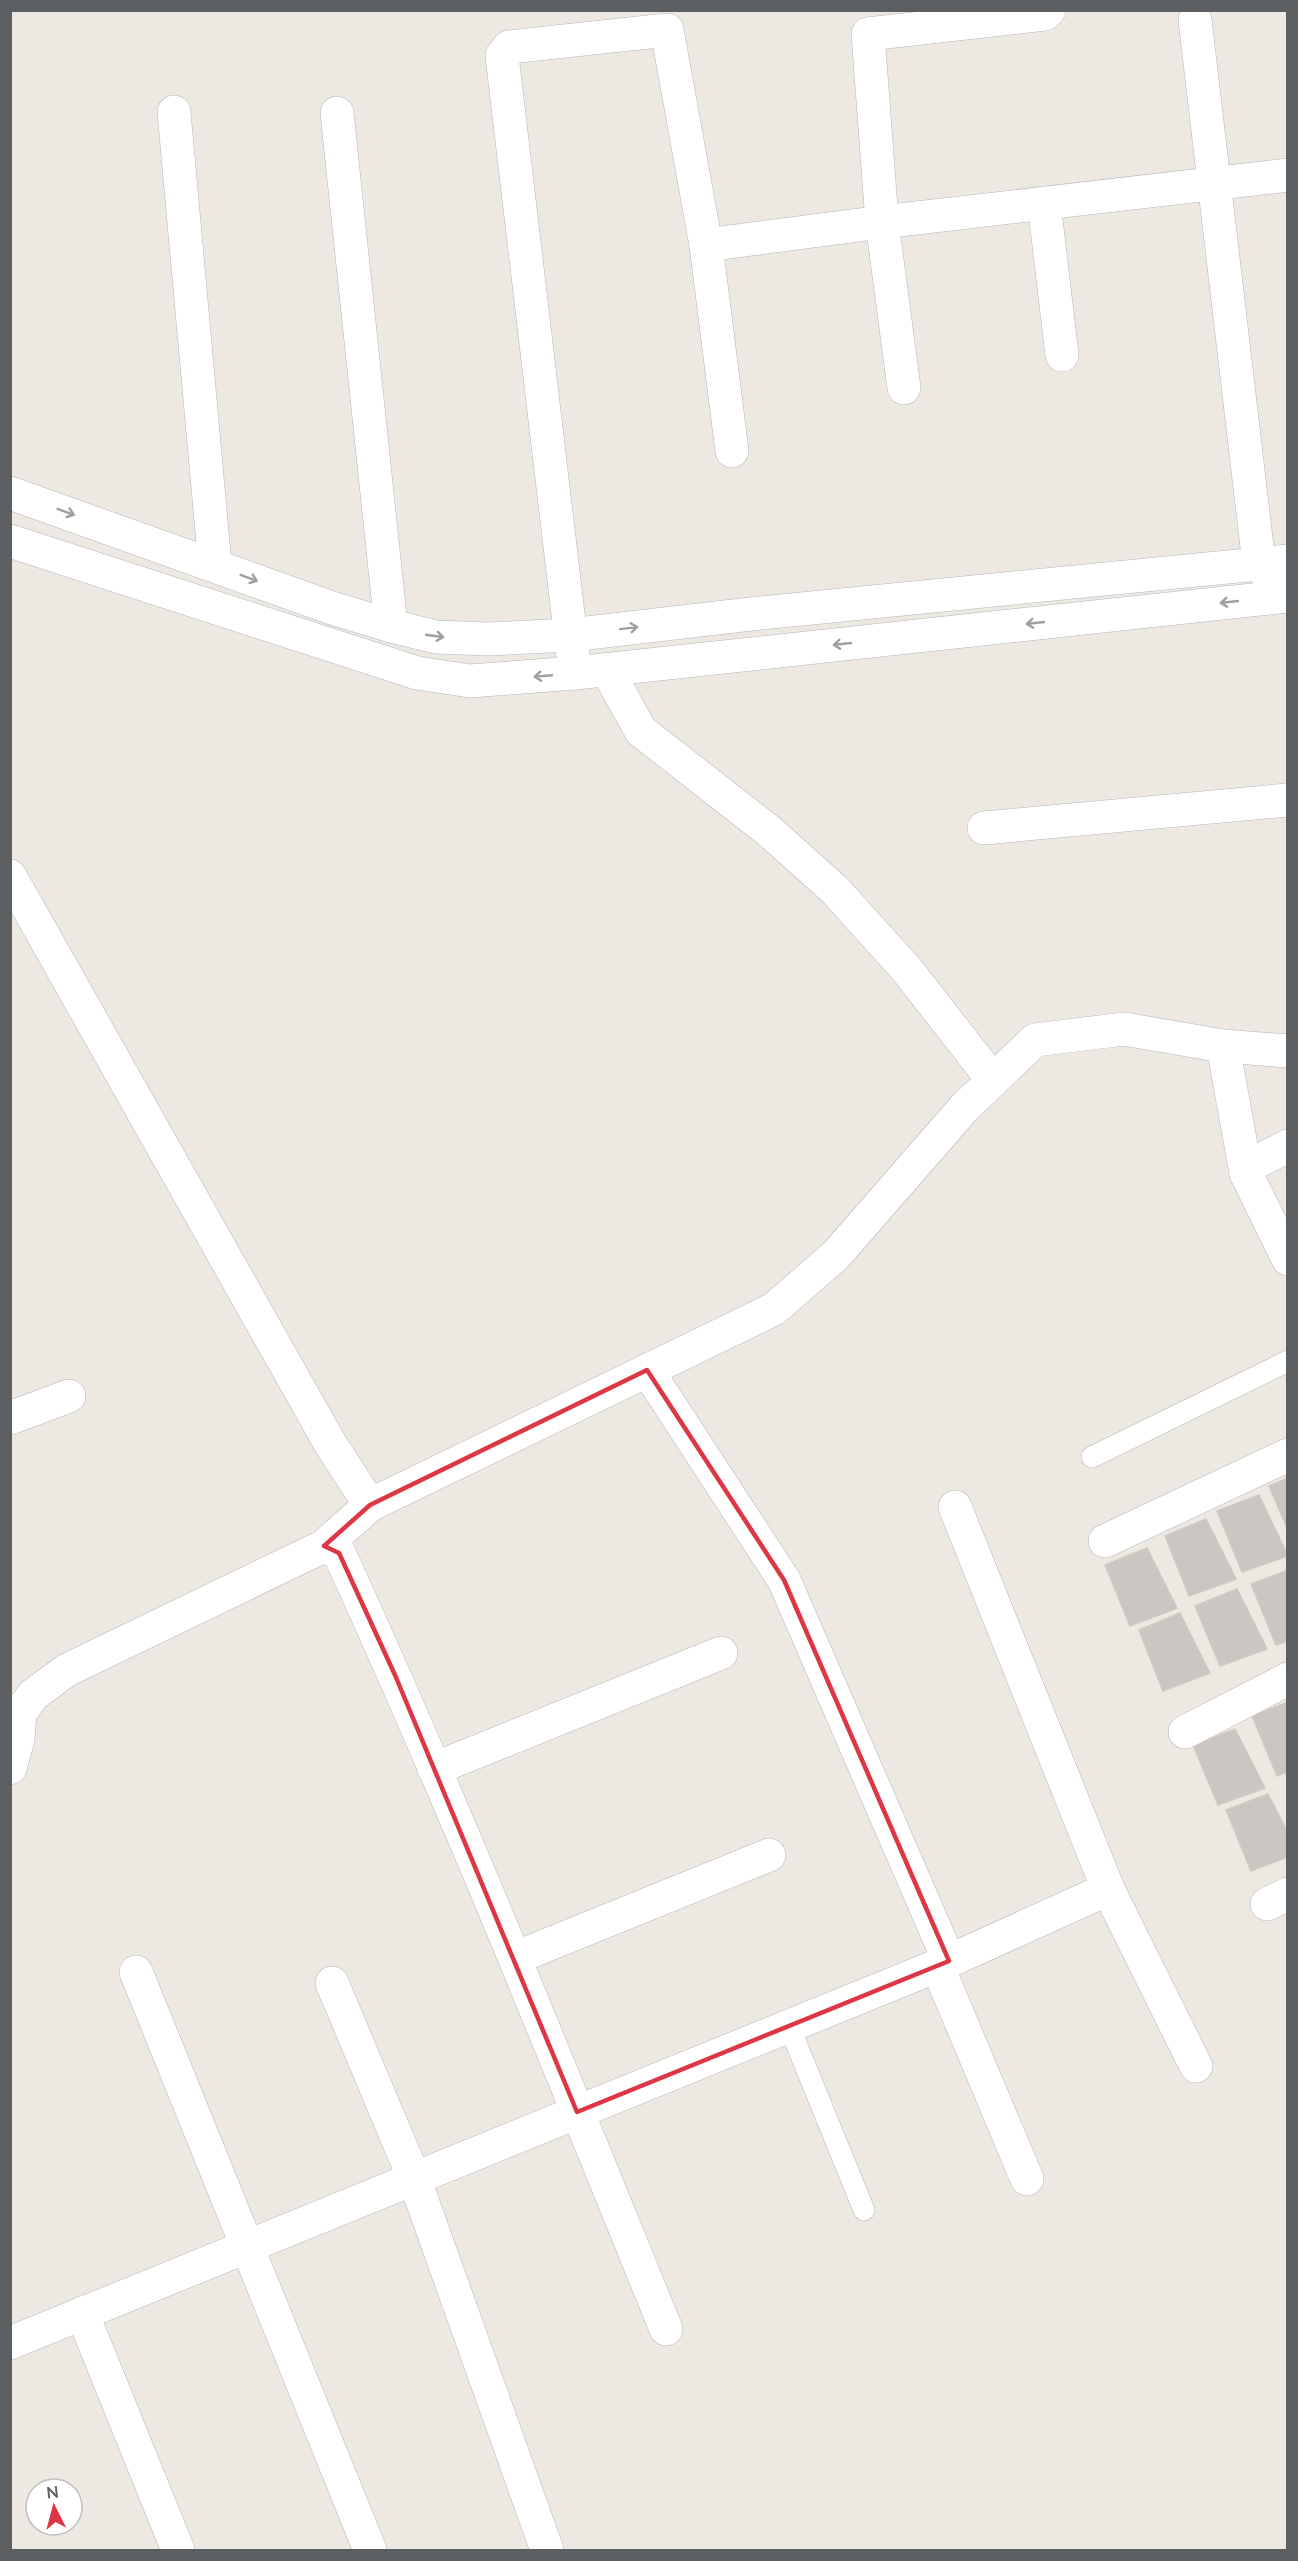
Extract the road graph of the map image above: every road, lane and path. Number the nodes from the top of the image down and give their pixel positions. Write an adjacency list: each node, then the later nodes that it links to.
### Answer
1 (1049, 10): 3 (street)
2 (1195, 20): 7 (street)
3 (867, 22): 9 (street)
4 (174, 112): 17 (street)
5 (337, 113): 19 (street)
6 (1287, 175): 7 (street)
7 (1215, 185): 8 (street); 16 (street)
8 (1044, 204): 9 (street); 11 (street)
9 (882, 222): 10 (street); 12 (street)
10 (706, 245): 13 (street); 20 (street)
11 (1062, 355)
12 (904, 388)
13 (732, 451)
14 (10, 493): 17 (street, one-way to 17)
15 (10, 542): 22 (street, one-way to 15)
16 (1273, 563): 18 (street); 20 (street, one-way to 16)
17 (215, 566): 19 (street, one-way to 19)
18 (1286, 596): 21 (street, one-way to 21)
19 (391, 626): 20 (street, one-way to 20)
20 (570, 635): 22 (street)
21 (607, 670): 22 (street); 28 (street)
22 (575, 673)
23 (1287, 800): 24 (street)
24 (984, 828)
25 (10, 876): 38 (street)
26 (1223, 1046): 27 (street); 28 (street); 30 (street)
27 (1287, 1051)
28 (993, 1080): 33 (street)
29 (1287, 1146): 30 (street)
30 (1246, 1173): 31 (street)
31 (1287, 1259)
32 (1287, 1361): 37 (lane)
33 (647, 1370): 38 (street); 51 (street)
34 (69, 1396): 35 (street)
35 (10, 1418)
36 (1287, 1455): 40 (street)
37 (1092, 1457)
38 (370, 1505): 41 (street)
39 (955, 1507): 49 (street)
40 (1105, 1540)
41 (324, 1546): 44 (street); 47 (street)
42 (721, 1653): 47 (street)
43 (1287, 1679): 45 (street)
44 (15, 1710): 46 (street)
45 (1185, 1732)
46 (10, 1768)
47 (434, 1769): 50 (street)
48 (769, 1855): 50 (street)
49 (1108, 1889): 51 (street); 55 (street)
50 (515, 1958): 56 (street)
51 (943, 1963): 54 (street); 58 (street)
52 (136, 1972): 60 (street)
53 (332, 1983): 57 (street)
54 (789, 2026): 56 (street); 59 (lane)
55 (1196, 2066)
56 (577, 2112): 57 (street); 62 (street)
57 (414, 2178): 60 (street); 66 (street)
58 (1027, 2179)
59 (864, 2210)
60 (249, 2246): 61 (street); 65 (street)
61 (82, 2313): 63 (street); 64 (street)
62 (666, 2329)
63 (10, 2343)
64 (178, 2550)
65 (370, 2550)
66 (547, 2550)

